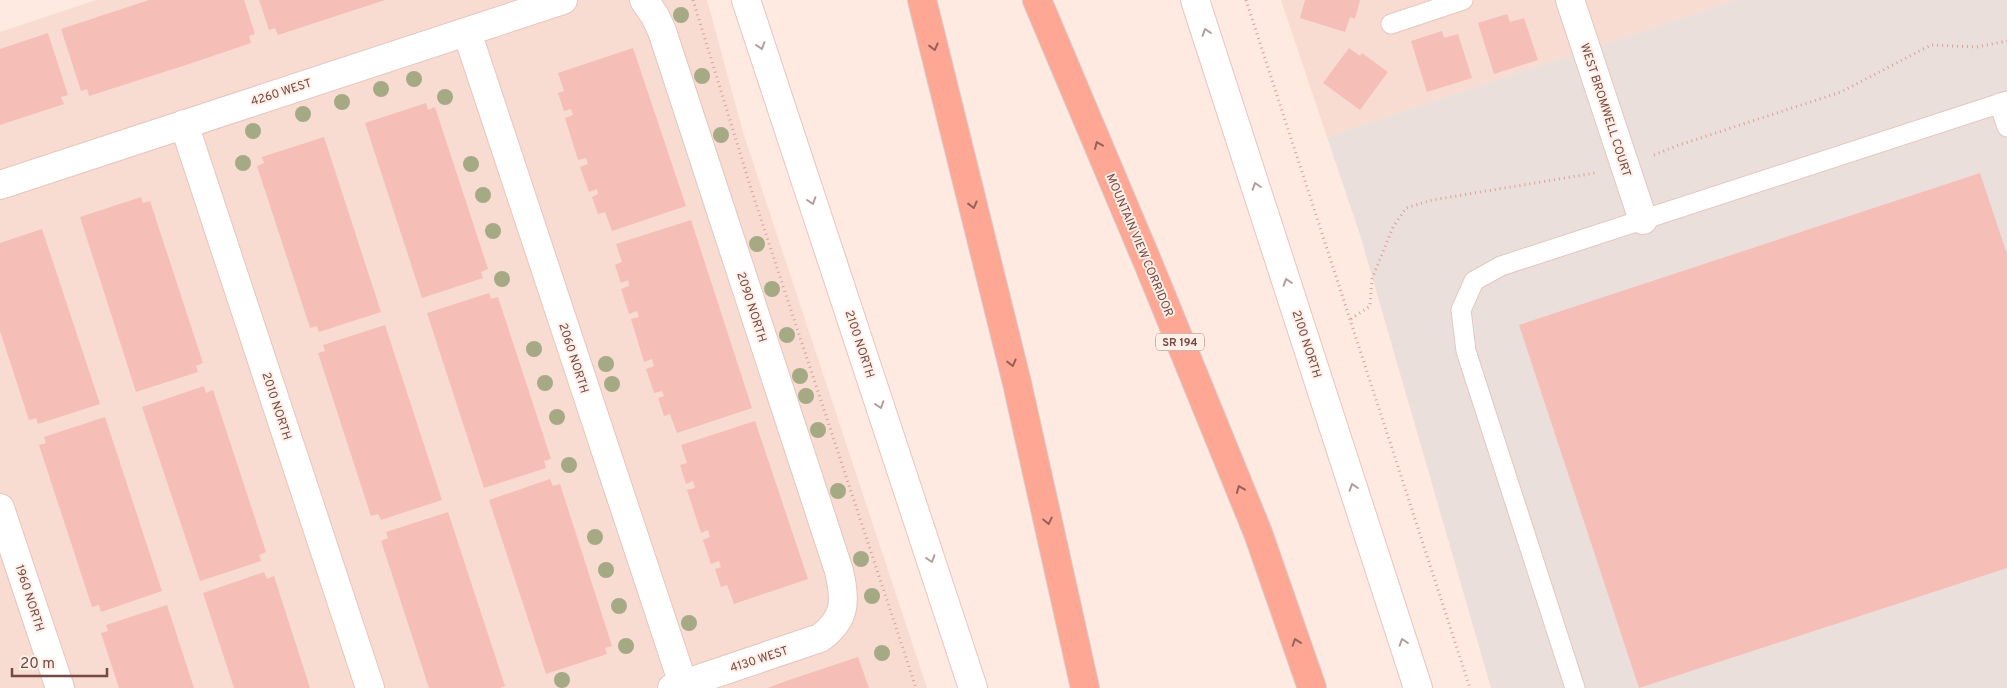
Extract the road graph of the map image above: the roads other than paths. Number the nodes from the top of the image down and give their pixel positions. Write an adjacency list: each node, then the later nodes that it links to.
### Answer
1 (563, 0): 10 (street, 4260 WEST)
2 (644, 0): 17 (street, 2090 NORTH)
3 (746, 0): 21 (street, 2100 NORTH, one-way to 21)
4 (922, 0): 22 (highway, one-way to 22)
5 (1037, 0): 23 (highway, MOUNTAIN VIEW CORRIDOR / SR 194, one-way to 5)
6 (1195, 0): 24 (street, 2100 NORTH, one-way to 6)
7 (1463, 0): 9 (lane)
8 (1570, 0): 15 (street, WEST BROMWELL COURT)
9 (1391, 24)
10 (467, 32): 12 (street, 4260 WEST); 18 (street, 2060 NORTH)
11 (2003, 102): 13 (lane); 15 (lane)
12 (184, 124): 14 (street, 4260 WEST); 20 (street, 2010 NORTH)
13 (2007, 127)
14 (0, 185)
15 (1642, 220): 25 (lane)
16 (0, 508): 19 (street, 1960 NORTH)
17 (839, 620): 18 (street, 4130 WEST)
18 (677, 686)
19 (60, 688)
20 (370, 688)
21 (973, 688)
22 (1084, 688)
23 (1312, 688)
24 (1418, 688)
25 (1575, 688)

